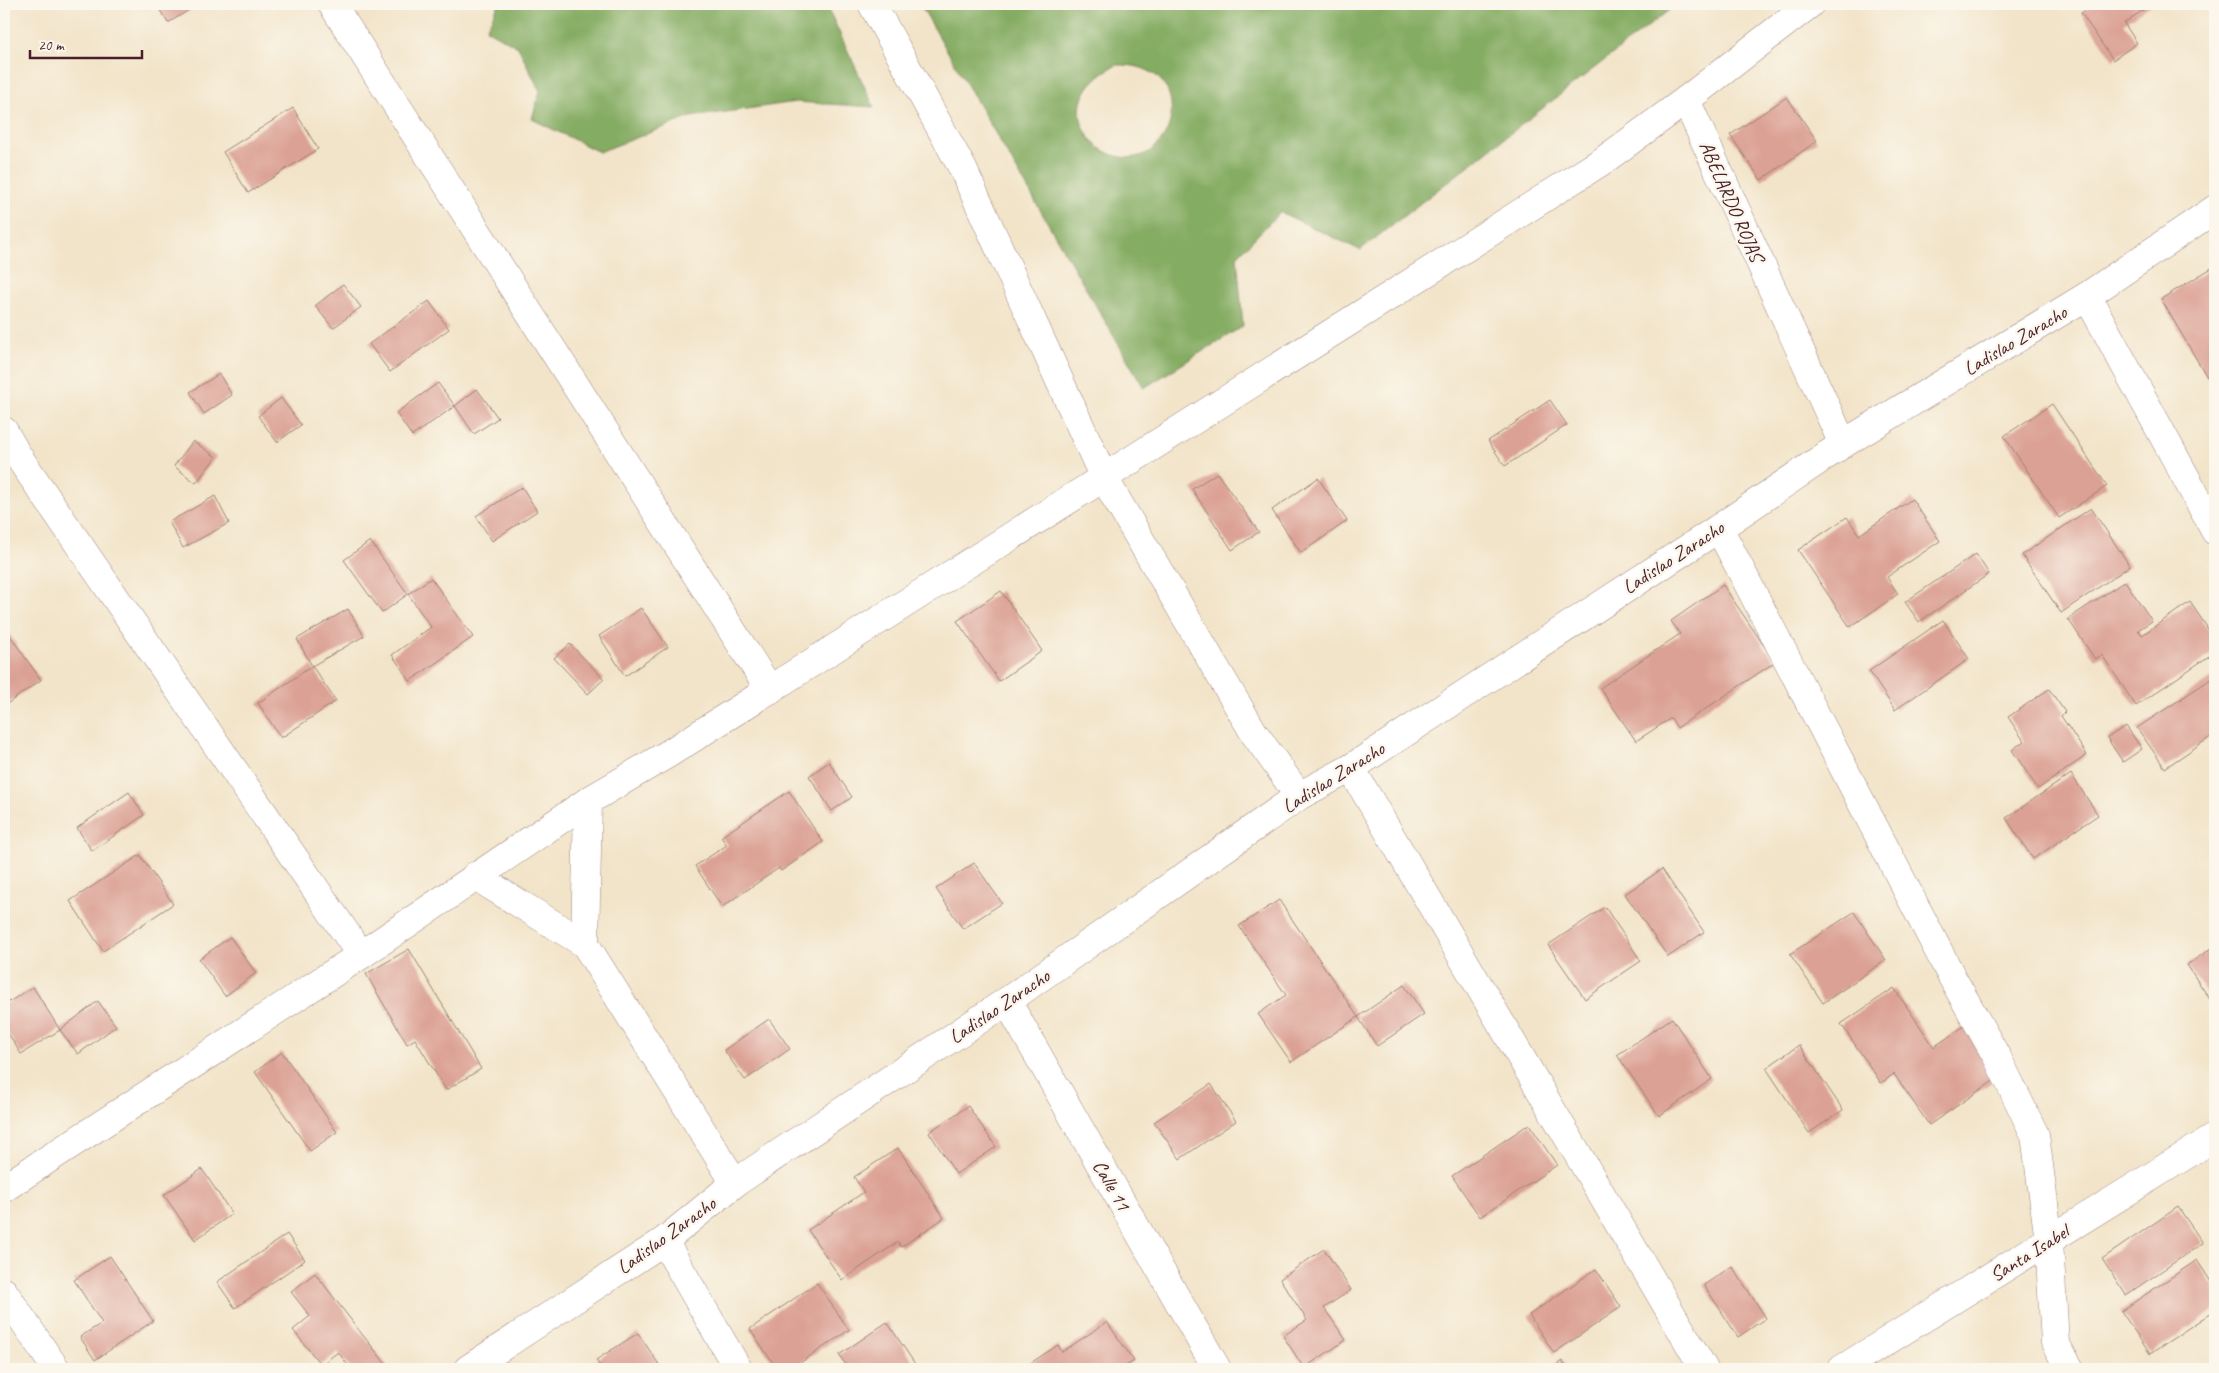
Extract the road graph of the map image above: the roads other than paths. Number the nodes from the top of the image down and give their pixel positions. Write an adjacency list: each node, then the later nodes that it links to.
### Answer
1 (332, 4): 12 (street)
2 (872, 4): 9 (street)
3 (1810, 4): 4 (street)
4 (1686, 100): 8 (street, ABELARDO ROJAS); 9 (street)
5 (2215, 209): 6 (street, Ladislao Zaracho)
6 (2086, 296): 8 (street, Ladislao Zaracho); 11 (street)
7 (4, 431): 18 (street)
8 (1843, 444): 10 (street, Ladislao Zaracho)
9 (1104, 478): 12 (street); 14 (street)
10 (1719, 528): 13 (street, Ladislao Zaracho); 24 (street)
11 (2215, 531)
12 (770, 690): 15 (street)
13 (1351, 768): 14 (street, Ladislao Zaracho); 30 (street)
14 (1299, 796): 19 (street, Ladislao Zaracho)
15 (588, 801): 16 (street); 17 (street)
16 (476, 876): 17 (street); 18 (street)
17 (585, 944): 21 (street)
18 (361, 955): 22 (street)
19 (1007, 1001): 21 (street, Ladislao Zaracho); 29 (street, Calle 11)
20 (2215, 1137): 24 (street, Santa Isabel)
21 (735, 1183): 23 (street, Ladislao Zaracho)
22 (4, 1188)
23 (664, 1241): 27 (street, Ladislao Zaracho); 28 (street)
24 (2049, 1241): 31 (street, Santa Isabel); 32 (street)
25 (4, 1292): 26 (street)
26 (56, 1369)
27 (468, 1369)
28 (738, 1369)
29 (1217, 1369)
30 (1704, 1369)
31 (1842, 1369)
32 (2070, 1369)

